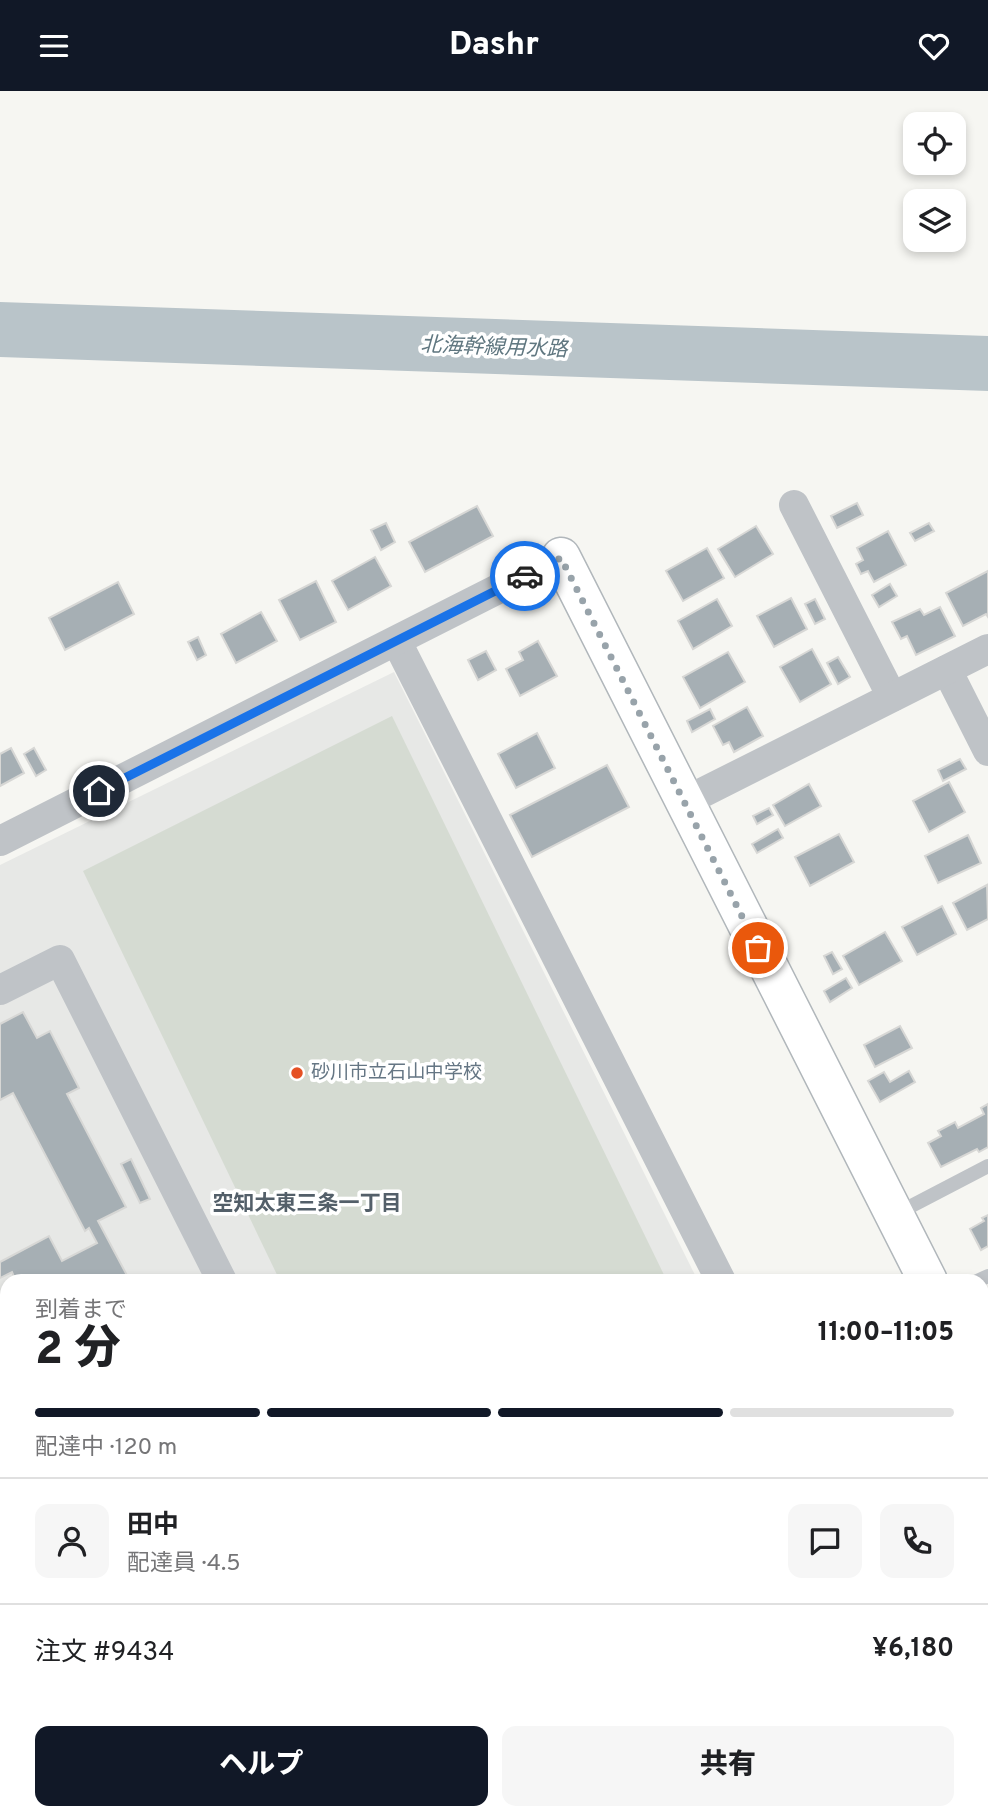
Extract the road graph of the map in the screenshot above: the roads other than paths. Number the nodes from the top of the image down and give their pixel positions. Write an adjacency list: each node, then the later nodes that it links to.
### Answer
1 (794, 505): 6 (street)
2 (561, 558): 3 (street); 8 (street)
3 (397, 642): 9 (street); 14 (street)
4 (988, 649): 5 (street)
5 (947, 670): 6 (street); 7 (street)
6 (892, 697): 8 (street)
7 (988, 751)
8 (684, 802): 12 (street)
9 (0, 841)
10 (0, 990): 13 (street)
11 (988, 1166): 12 (lane)
12 (894, 1215): 15 (street)
13 (218, 1274)
14 (717, 1274)
15 (924, 1274)

